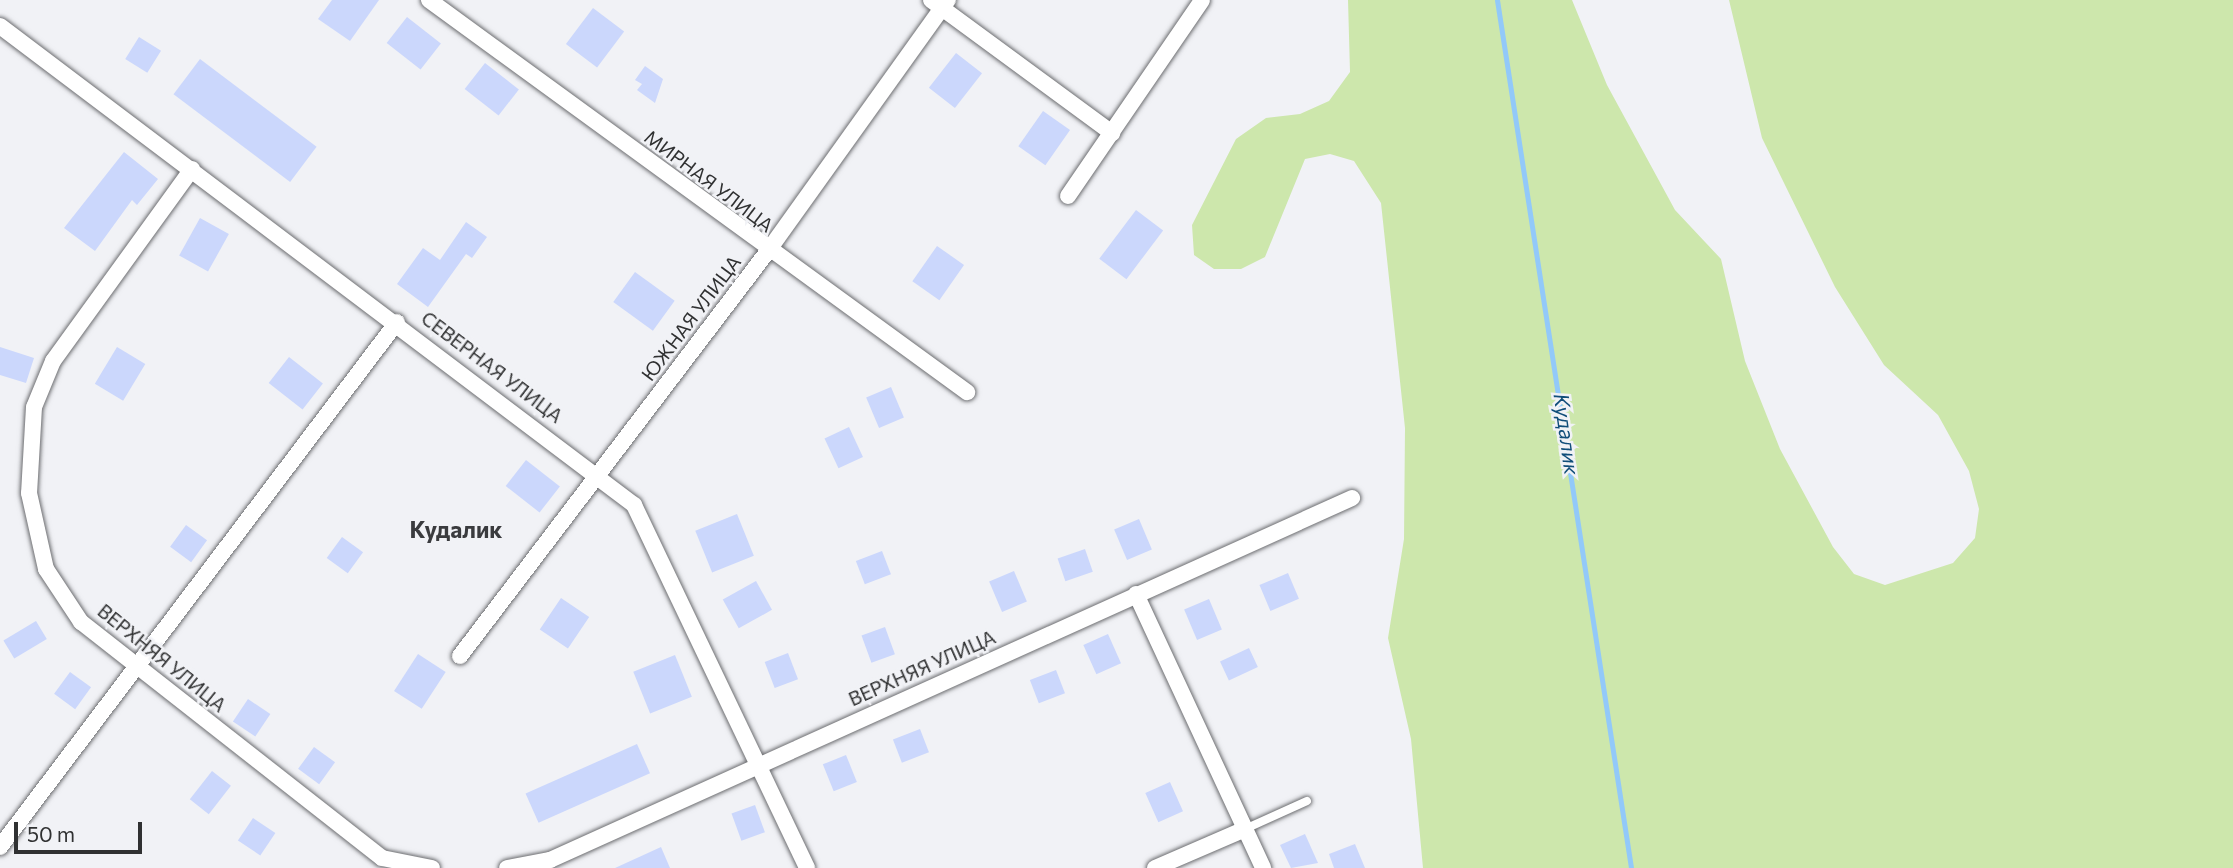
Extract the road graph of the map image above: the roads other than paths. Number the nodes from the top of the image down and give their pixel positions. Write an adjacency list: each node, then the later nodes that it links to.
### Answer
1 (429, 0): 8 (street, МИРНАЯ УЛИЦА)
2 (1202, 0): 5 (street)
3 (941, 3): 5 (street); 8 (street, ЮЖНАЯ УЛИЦА)
4 (0, 26): 6 (street, СЕВЕРНАЯ УЛИЦА)
5 (1112, 133): 7 (street)
6 (192, 169): 9 (street, СЕВЕРНАЯ УЛИЦА); 15 (street, ВЕРХНЯЯ УЛИЦА)
7 (1068, 196)
8 (768, 251): 10 (street, МИРНАЯ УЛИЦА); 11 (street, ЮЖНАЯ УЛИЦА)
9 (397, 322): 11 (street, СЕВЕРНАЯ УЛИЦА); 15 (street)
10 (967, 392)
11 (600, 475): 14 (street, ЮЖНАЯ УЛИЦА); 16 (street, СЕВЕРНАЯ УЛИЦА)
12 (1352, 498): 13 (street, ВЕРХНЯЯ УЛИЦА)
13 (1136, 594): 16 (street, ВЕРХНЯЯ УЛИЦА); 18 (street)
14 (460, 656)
15 (137, 666): 19 (street); 20 (street, ВЕРХНЯЯ УЛИЦА)
16 (761, 763): 21 (street, ВЕРХНЯЯ УЛИЦА); 22 (street, СЕВЕРНАЯ УЛИЦА)
17 (1307, 801): 18 (lane)
18 (1245, 829): 23 (street); 24 (street)
19 (0, 848)
20 (432, 868)
21 (507, 868)
22 (807, 868)
23 (1155, 868)
24 (1263, 868)

